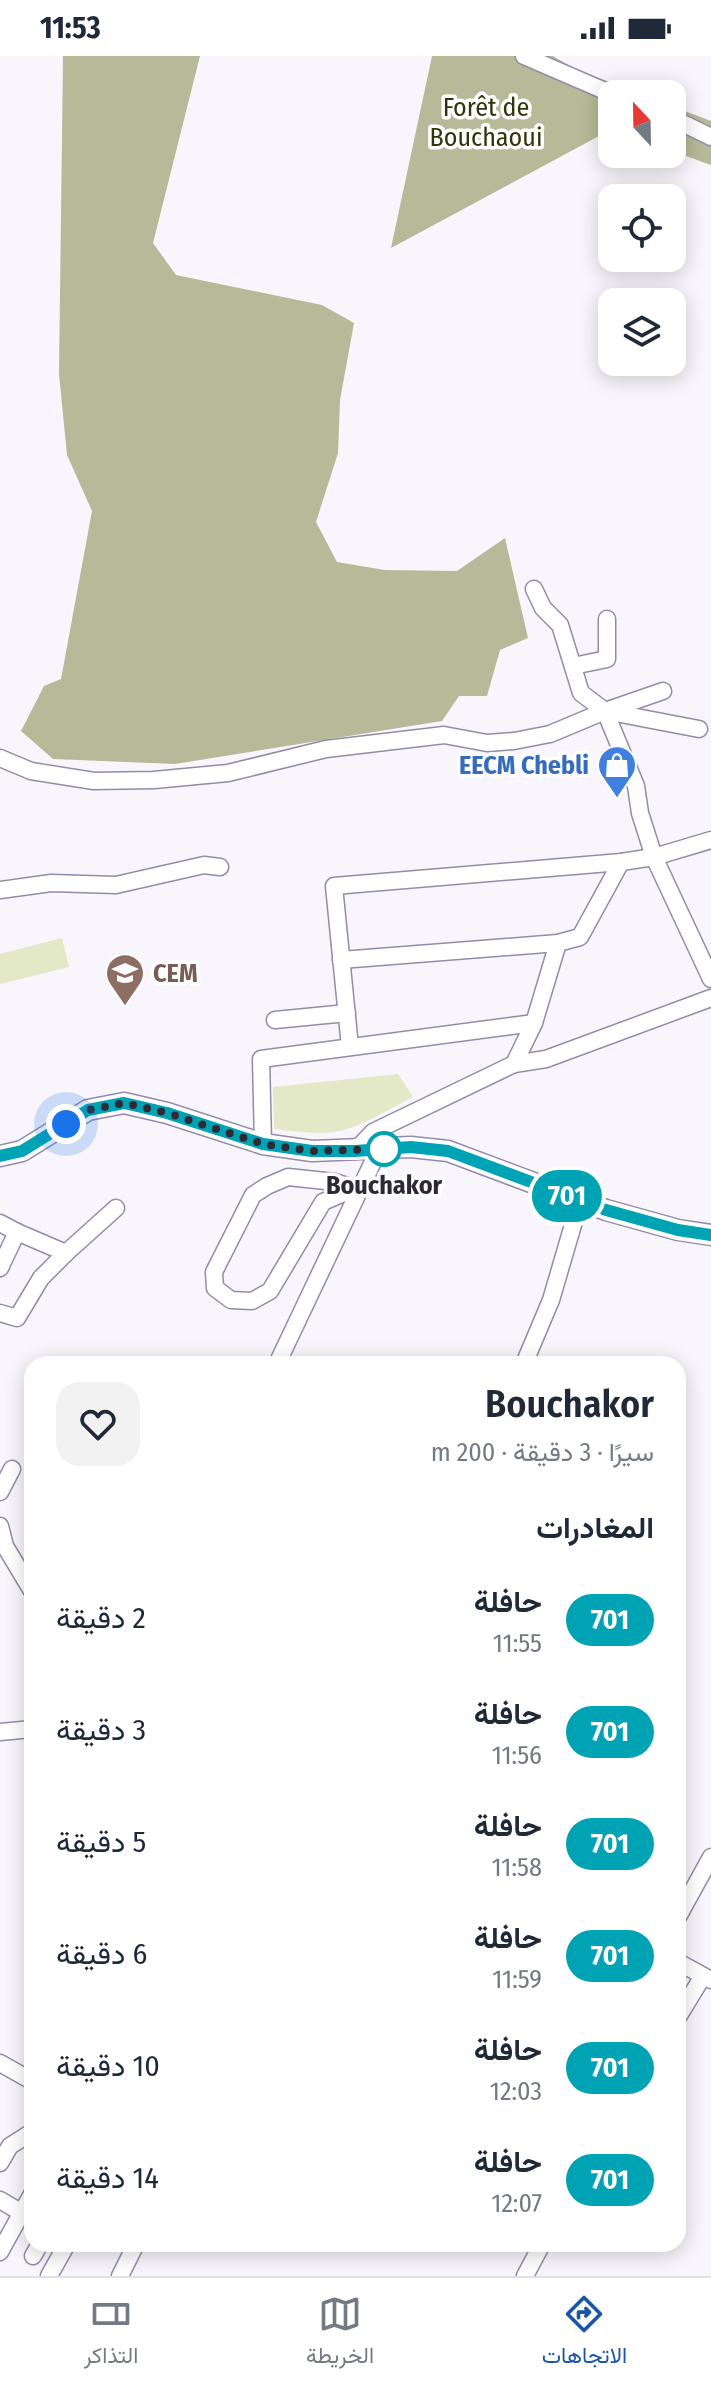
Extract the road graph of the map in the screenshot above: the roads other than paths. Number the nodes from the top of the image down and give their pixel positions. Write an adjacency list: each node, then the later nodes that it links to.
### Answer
1 (524, 56): 2 (street)
2 (598, 88)
3 (686, 125): 4 (street)
4 (711, 137)
5 (534, 589): 7 (street)
6 (607, 619): 7 (street)
7 (573, 666): 9 (street)
8 (663, 691): 9 (street)
9 (605, 711): 10 (street); 11 (street); 13 (street)
10 (699, 729)
11 (0, 758)
12 (711, 840): 13 (street)
13 (654, 857): 14 (street); 17 (street)
14 (621, 862): 18 (street); 19 (street)
15 (220, 867): 16 (street)
16 (0, 890)
17 (703, 940): 20 (street)
18 (558, 943): 19 (street); 24 (street)
19 (341, 960): 22 (street)
20 (711, 979)
21 (711, 998): 26 (street)
22 (347, 1013): 23 (street); 25 (street)
23 (275, 1020)
24 (534, 1023): 25 (street); 26 (street)
25 (350, 1047): 27 (street)
26 (514, 1064): 29 (street)
27 (263, 1144): 29 (main road); 30 (main road)
28 (379, 1149): 29 (main road); 31 (street); 32 (main road)
29 (355, 1151)
30 (0, 1156)
31 (360, 1190): 31 (street); 40 (street)
32 (580, 1201): 36 (main road); 41 (street)
33 (116, 1208): 37 (street)
34 (0, 1223): 35 (street)
35 (17, 1232): 37 (street); 38 (street)
36 (711, 1235)
37 (66, 1253): 39 (street)
38 (0, 1268)
39 (0, 1313)
40 (281, 1356)
41 (527, 1356)
42 (12, 1469): 43 (street)
43 (0, 1492)
44 (0, 1526): 45 (street)
45 (2, 1546): 46 (street)
46 (24, 1579)
47 (24, 1730): 48 (street)
48 (0, 1732)
49 (711, 1857): 50 (street)
50 (686, 1902)
51 (686, 1966): 52 (street)
52 (707, 1978): 53 (street)
53 (686, 2006)
54 (0, 2063): 55 (street)
55 (24, 2076)
56 (24, 2136): 57 (street)
57 (1, 2158)
58 (0, 2200): 60 (street)
59 (24, 2209): 60 (street)
60 (22, 2213): 61 (street)
61 (0, 2252)
62 (62, 2252): 65 (street)
63 (132, 2252): 66 (street)
64 (538, 2252): 67 (street)
65 (49, 2276)
66 (120, 2276)
67 (525, 2276)

